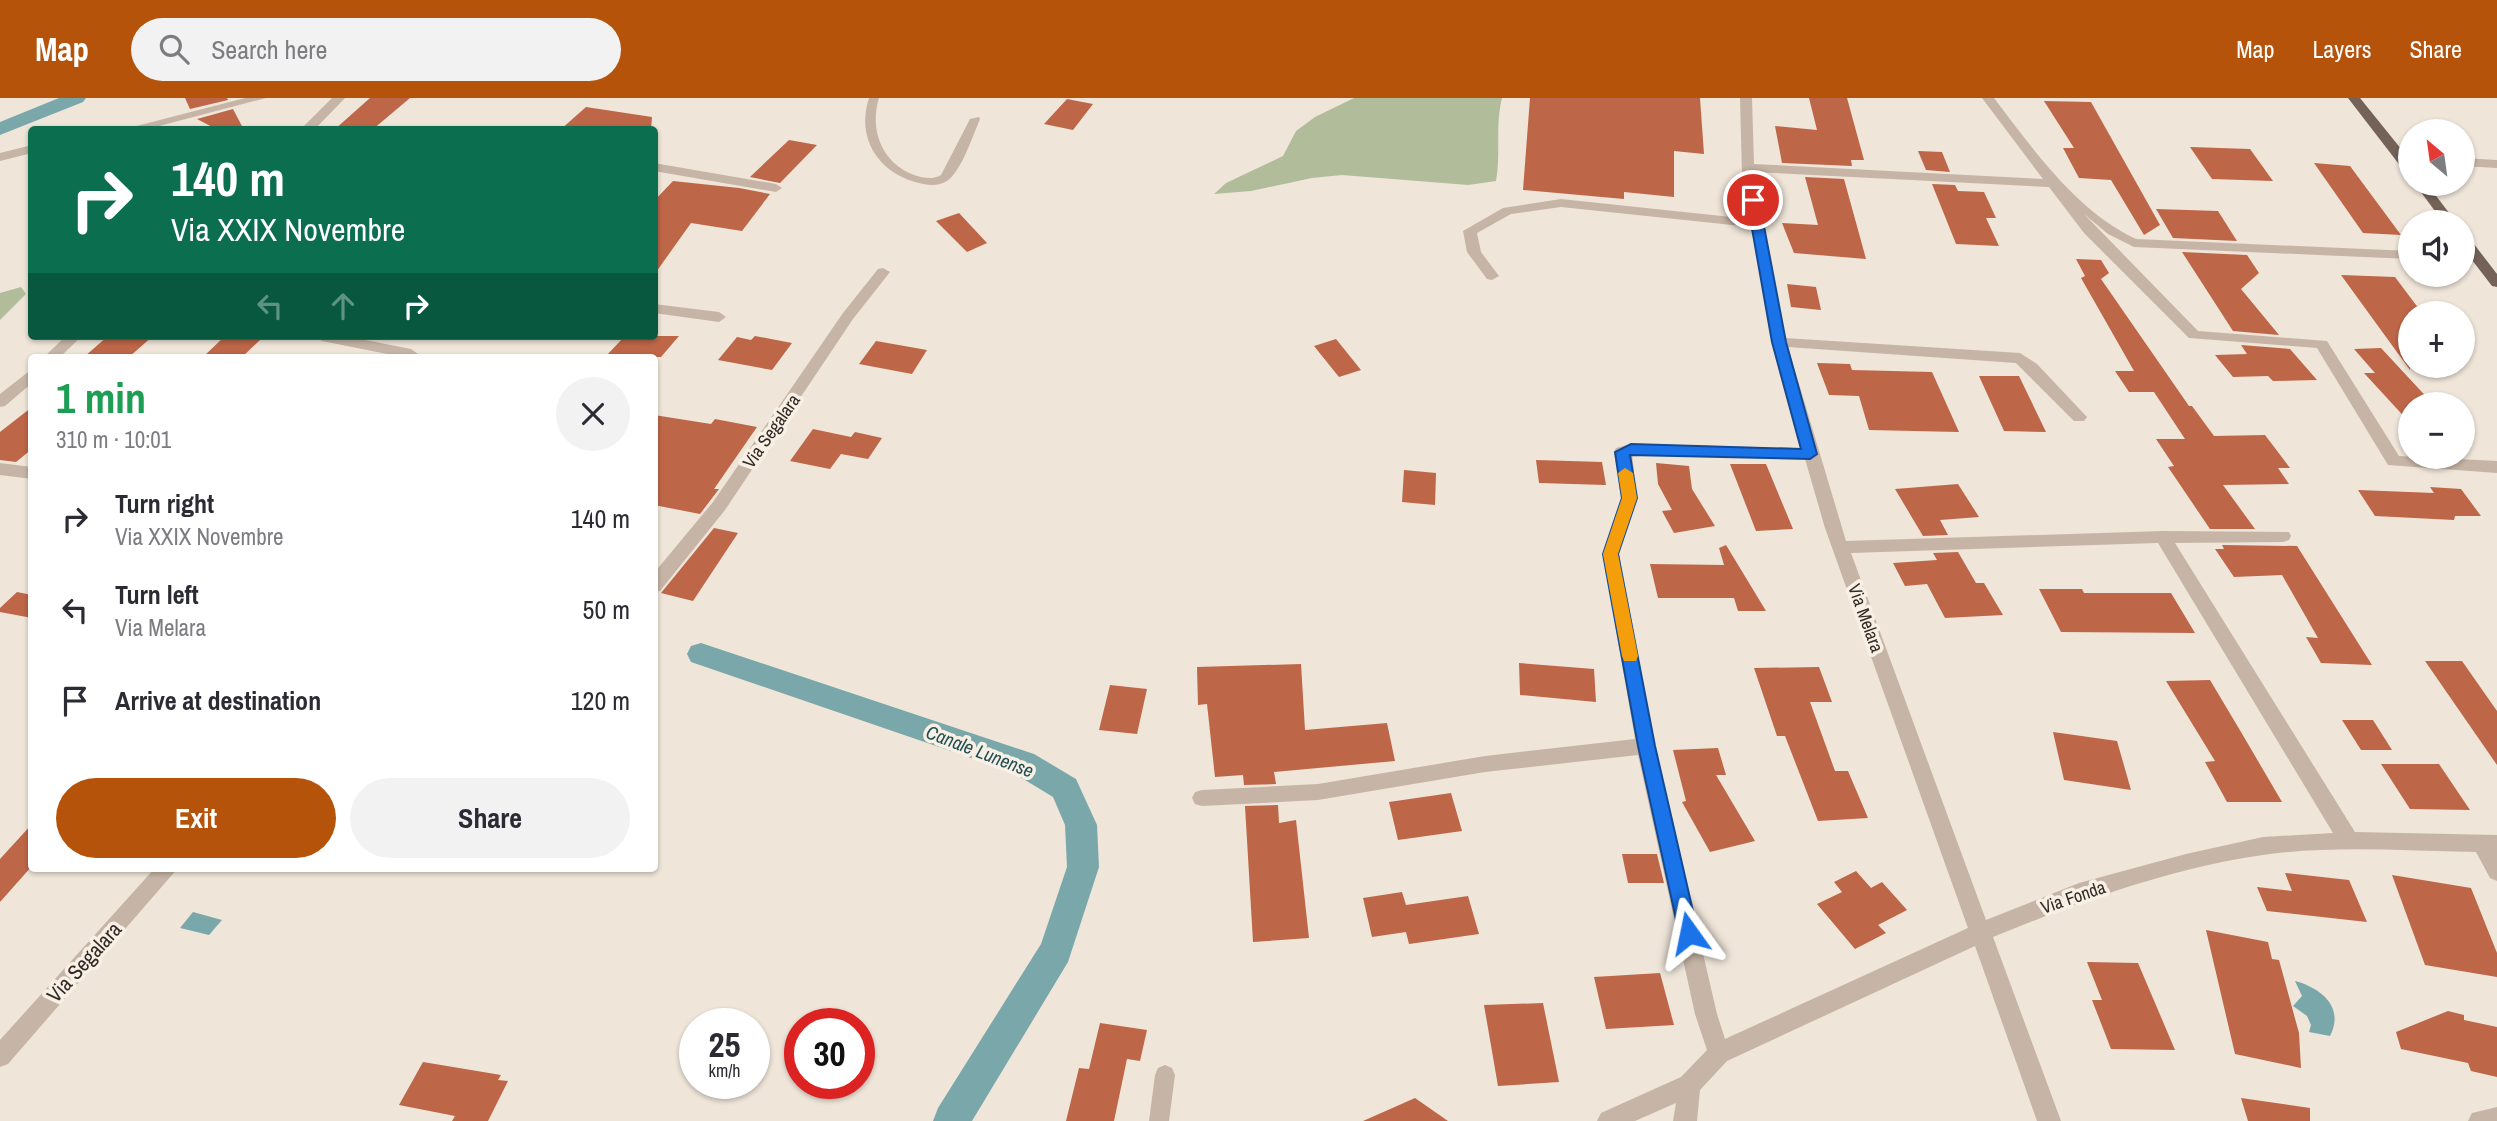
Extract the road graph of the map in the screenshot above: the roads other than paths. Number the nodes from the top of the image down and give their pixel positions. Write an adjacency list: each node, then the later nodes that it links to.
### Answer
1 (260, 98): 8 (street)
2 (340, 98): 9 (street)
3 (874, 98): 7 (lane)
4 (1746, 98): 16 (street, Via Melara)
5 (1988, 98): 17 (street)
6 (2354, 98): 11 (main road)
7 (975, 119)
8 (144, 126)
9 (310, 126)
10 (28, 150): 12 (street)
11 (2398, 150)
12 (0, 157)
13 (2475, 163): 14 (street)
14 (2497, 164)
15 (658, 168): 18 (street)
16 (1748, 168): 17 (street); 21 (street, Via Melara)
17 (2053, 183): 22 (street); 39 (street)
18 (776, 188)
19 (2430, 196): 20 (main road)
20 (2441, 210)
21 (1757, 224): 26 (street); 32 (street, Via Melara)
22 (2398, 254)
23 (2475, 255): 24 (main road)
24 (2477, 258): 27 (main road)
25 (883, 272): 45 (street, Via Segalara)
26 (1492, 276)
27 (2494, 276)
28 (658, 309): 29 (street)
29 (719, 317)
30 (70, 340): 33 (street)
31 (343, 340): 34 (street)
32 (1779, 342): 37 (street); 38 (street, Via Melara)
33 (54, 354)
34 (411, 354)
35 (28, 378): 36 (street)
36 (0, 402)
37 (2079, 417)
38 (1810, 454): 44 (street, Via Melara); 46 (street)
39 (2497, 467)
40 (0, 469): 41 (street)
41 (28, 472)
42 (2283, 536): 43 (street)
43 (2163, 537): 44 (street); 48 (street)
44 (1840, 547): 52 (street, Via Melara)
45 (658, 581)
46 (1646, 746): 47 (street); 53 (street)
47 (1202, 798)
48 (2348, 841): 49 (street, Via Fonda); 52 (street, Via Fonda)
49 (2490, 844): 51 (street)
50 (164, 872): 54 (street, Via Segalara)
51 (2497, 872)
52 (1982, 932): 53 (street, Via Fonda); 61 (street, Via Melara)
53 (1719, 1053): 56 (street, Via Fonda)
54 (0, 1056)
55 (1165, 1075): 58 (lane)
56 (1689, 1085): 59 (street, Via Fonda); 60 (street)
57 (2497, 1118): 62 (street)
58 (1159, 1121)
59 (1609, 1121)
60 (1685, 1121)
61 (2049, 1121)
62 (2480, 1121)

